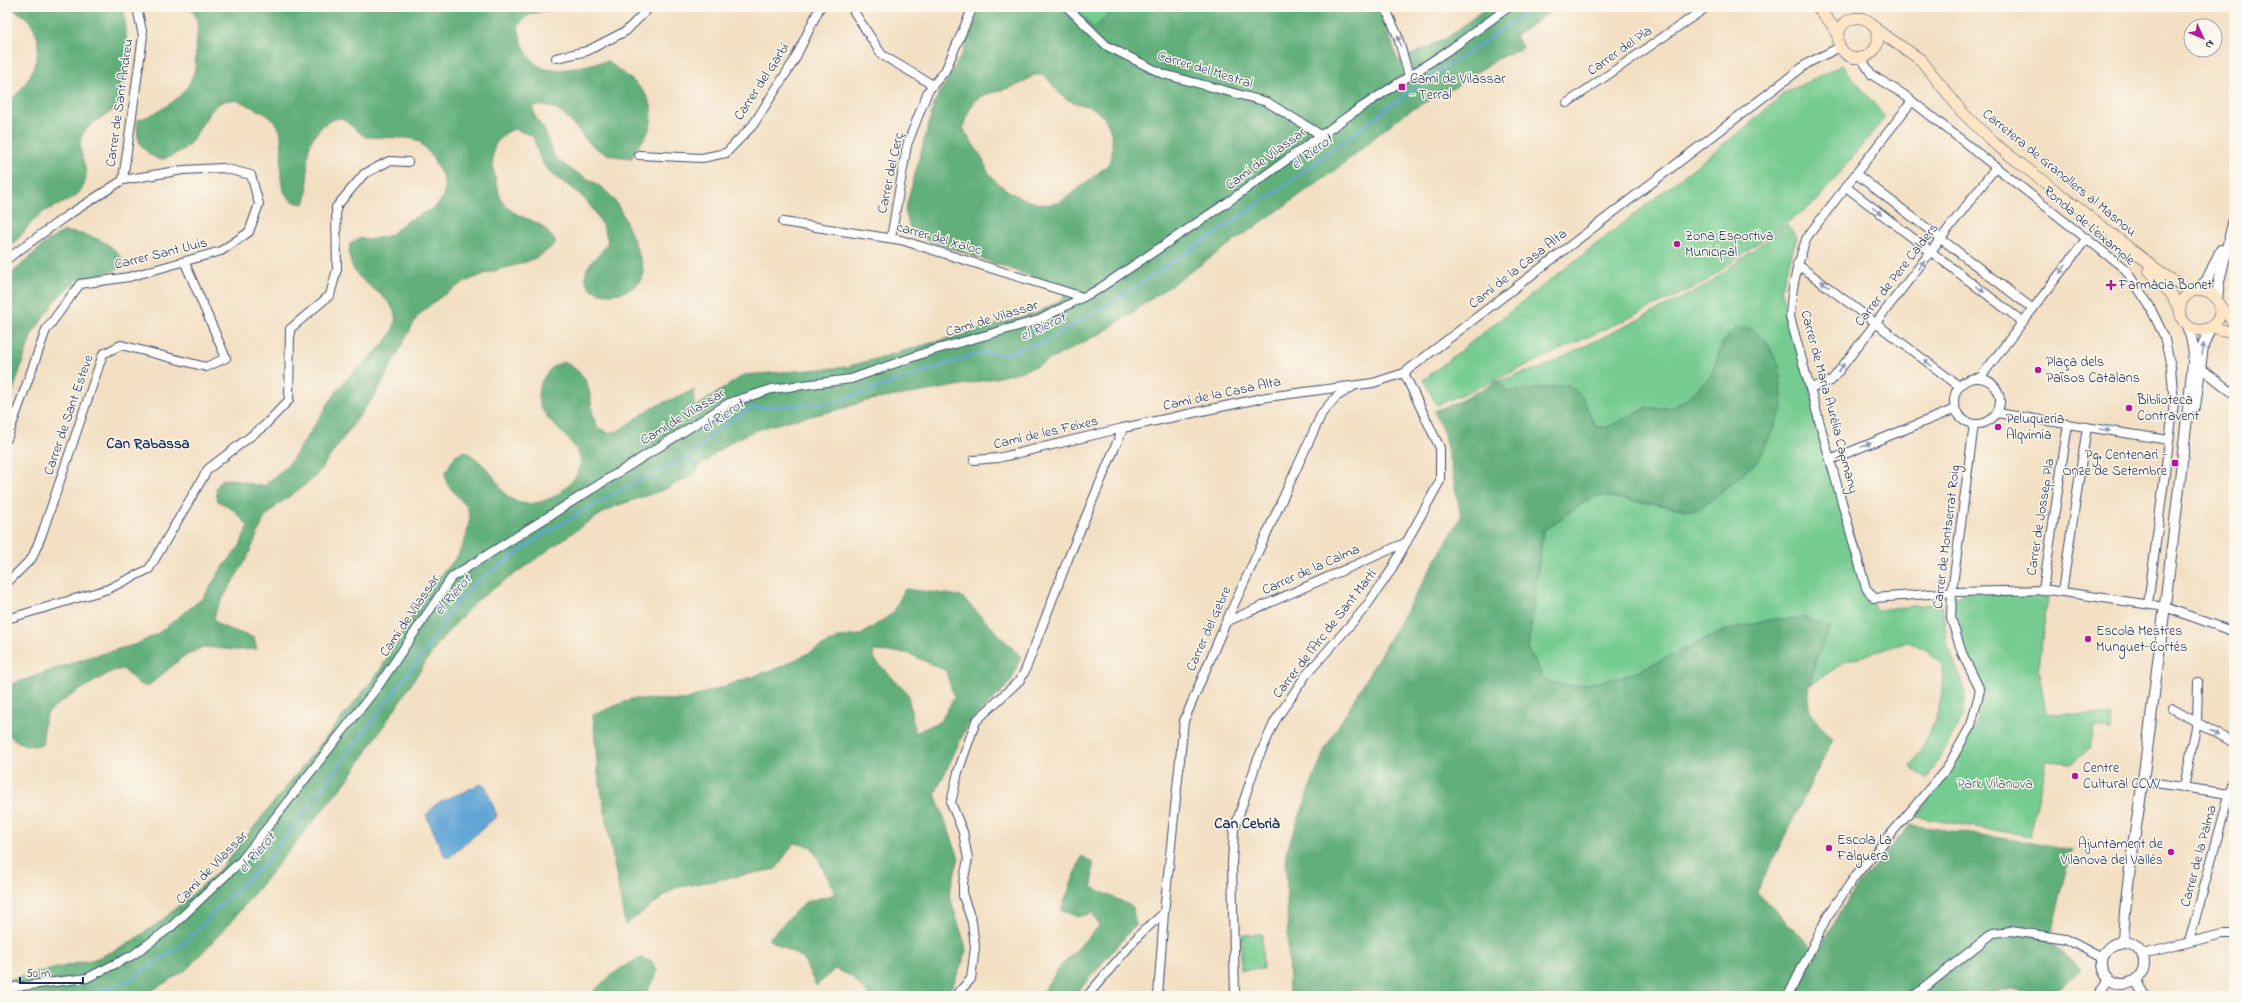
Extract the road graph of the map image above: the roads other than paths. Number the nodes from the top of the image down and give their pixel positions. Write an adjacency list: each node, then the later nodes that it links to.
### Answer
1 (137, 7): 26 (street, Carrer de Sant Andreu)
2 (650, 7): 16 (street)
3 (820, 7): 22 (street, Carrer del Garbí)
4 (851, 7): 18 (street)
5 (973, 7): 18 (street, Carrer del Cerç)
6 (1067, 7): 21 (street, Carrer del Mestral)
7 (1385, 7): 17 (street, one-way to 7)
8 (1509, 7): 17 (street, Camí de Vilassar)
9 (1707, 7): 20 (street, Carrer del Pla)
10 (1817, 7): 11 (main road); 13 (main road)
11 (1850, 19): 12 (main road); 13 (main road)
12 (1877, 30): 14 (main road, Carretera de Granollers al Masnou); 15 (main road)
13 (1839, 42): 15 (main road); 51 (street, Camí de la Casa Alta)
14 (1901, 48): 15 (main road); 35 (main road, Carretera de Granollers al Masnou)
15 (1866, 56): 19 (street, Ronda de L'eixample)
16 (556, 58)
17 (1409, 76): 21 (street, Camí de Vilassar)
18 (933, 85): 31 (street, Carrer del Cerç)
19 (1912, 100): 24 (street, Ronda de L'eixample); 25 (street, Carrer de Maria Aurèlia Capmany)
20 (1568, 103)
21 (1321, 135): 40 (street, Camí de Vilassar)
22 (639, 155)
23 (408, 162): 75 (street)
24 (1996, 167): 32 (street, Ronda de L'eixample); 33 (street, Carrer de Pere Calders)
25 (1856, 174): 27 (street, Carrer de Maria Aurèlia Capmany); 33 (street)
26 (123, 180): 36 (street); 37 (street, Carrer Sant Lluis)
27 (1846, 187): 34 (street, one-way to 34); 38 (street, Carrer de Maria Aurèlia Capmany)
28 (2234, 220): 30 (street)
29 (783, 222): 31 (street, carrer del Xaloc)
30 (2230, 232): 39 (street); 41 (street)
31 (891, 238): 40 (street, carrer del Xaloc)
32 (2087, 238): 42 (street, one-way to 42); 64 (street, Ronda de L'eixample)
33 (1941, 239): 34 (street, Carrer de Pere Calders); 42 (street)
34 (1931, 252): 44 (street, one-way to 44); 45 (street, Carrer de Pere Calders, one-way to 34)
35 (2133, 252): 39 (main road, Carretera de Granollers al Masnou); 43 (main road, Carretera de Granollers al Masnou)
36 (7, 259)
37 (185, 263): 63 (street, Carrer Sant Lluis); 69 (street, Carrer de Sant Esteve)
38 (1797, 264): 45 (street, one-way to 38); 55 (street, Carrer de Maria Aurèlia Capmany)
39 (2196, 290): 41 (main road); 43 (main road)
40 (1083, 297): 94 (street, Camí de Vilassar)
41 (2218, 302): 46 (main road); 48 (main road)
42 (2033, 309): 44 (street)
43 (2179, 309): 47 (main road)
44 (2023, 322): 52 (street)
45 (1876, 323): 54 (street, one-way to 45); 55 (street, Carrer de Pere Calders, one-way to 45)
46 (2234, 323)
47 (2186, 326): 48 (main road); 67 (street)
48 (2211, 327): 49 (main road); 50 (street, one-way to 48)
49 (2234, 333)
50 (2201, 368): 56 (street); 67 (street)
51 (1404, 373): 53 (street, Camí de la Casa Alta); 68 (street, Carrer de l'Arc de Sant Martí)
52 (1980, 378): 54 (street); 58 (street)
53 (1355, 385): 62 (street, Camí de la Casa Alta); 76 (street, Carrer del Gebre)
54 (1959, 386): 57 (street)
55 (1810, 388): 66 (street, Carrer de Maria Aurèlia Capmany)
56 (2234, 394)
57 (1955, 409): 59 (street); 66 (street, one-way to 57)
58 (1997, 413): 59 (street); 60 (street)
59 (1974, 424): 71 (street, Carrer de Montserrat Roig)
60 (2068, 424): 61 (street); 70 (street, Carrer de Jossep Pla)
61 (2087, 427): 64 (street, one-way to 64); 72 (street)
62 (1123, 428): 65 (street, Camí de les Feixes); 95 (street)
63 (7, 439)
64 (2169, 440): 73 (street, Ronda de L'eixample)
65 (974, 460)
66 (1830, 460): 71 (street, Carrer de Maria Aurèlia Capmany)
67 (2174, 539): 74 (street)
68 (1406, 542): 76 (street, Carrer de la Calma); 98 (street, Carrer de l'Arc de Sant Martí)
69 (7, 583)
70 (2042, 590): 71 (street); 72 (street)
71 (1952, 592): 99 (street, Carrer de Montserrat Roig)
72 (2062, 592): 73 (street)
73 (2148, 604): 74 (street)
74 (2165, 607): 77 (street); 83 (street)
75 (7, 619)
76 (1226, 622): 86 (street, Carrer del Gebre)
77 (2234, 632)
78 (2198, 682): 80 (street)
79 (2173, 709): 80 (street)
80 (2197, 722): 81 (street, one-way to 81); 84 (street)
81 (2234, 743)
82 (2234, 777): 85 (street, Carrer de la Palma)
83 (2143, 781): 84 (street); 88 (street)
84 (2184, 788): 85 (street)
85 (2229, 794): 89 (street, Carrer de la Palma)
86 (1164, 913): 96 (street); 97 (street, Carrer del Gebre)
87 (2234, 934): 89 (street)
88 (2123, 941): 90 (street); 91 (street)
89 (2189, 942): 90 (street)
90 (2143, 954): 93 (street)
91 (2102, 958): 92 (street); 100 (street)
92 (2109, 979): 93 (street); 101 (street)
93 (2136, 980): 102 (street)
94 (7, 988)
95 (955, 996)
96 (1087, 996)
97 (1158, 996)
98 (1235, 996)
99 (1788, 996)
100 (1914, 996)
101 (2098, 996)
102 (2145, 996)

